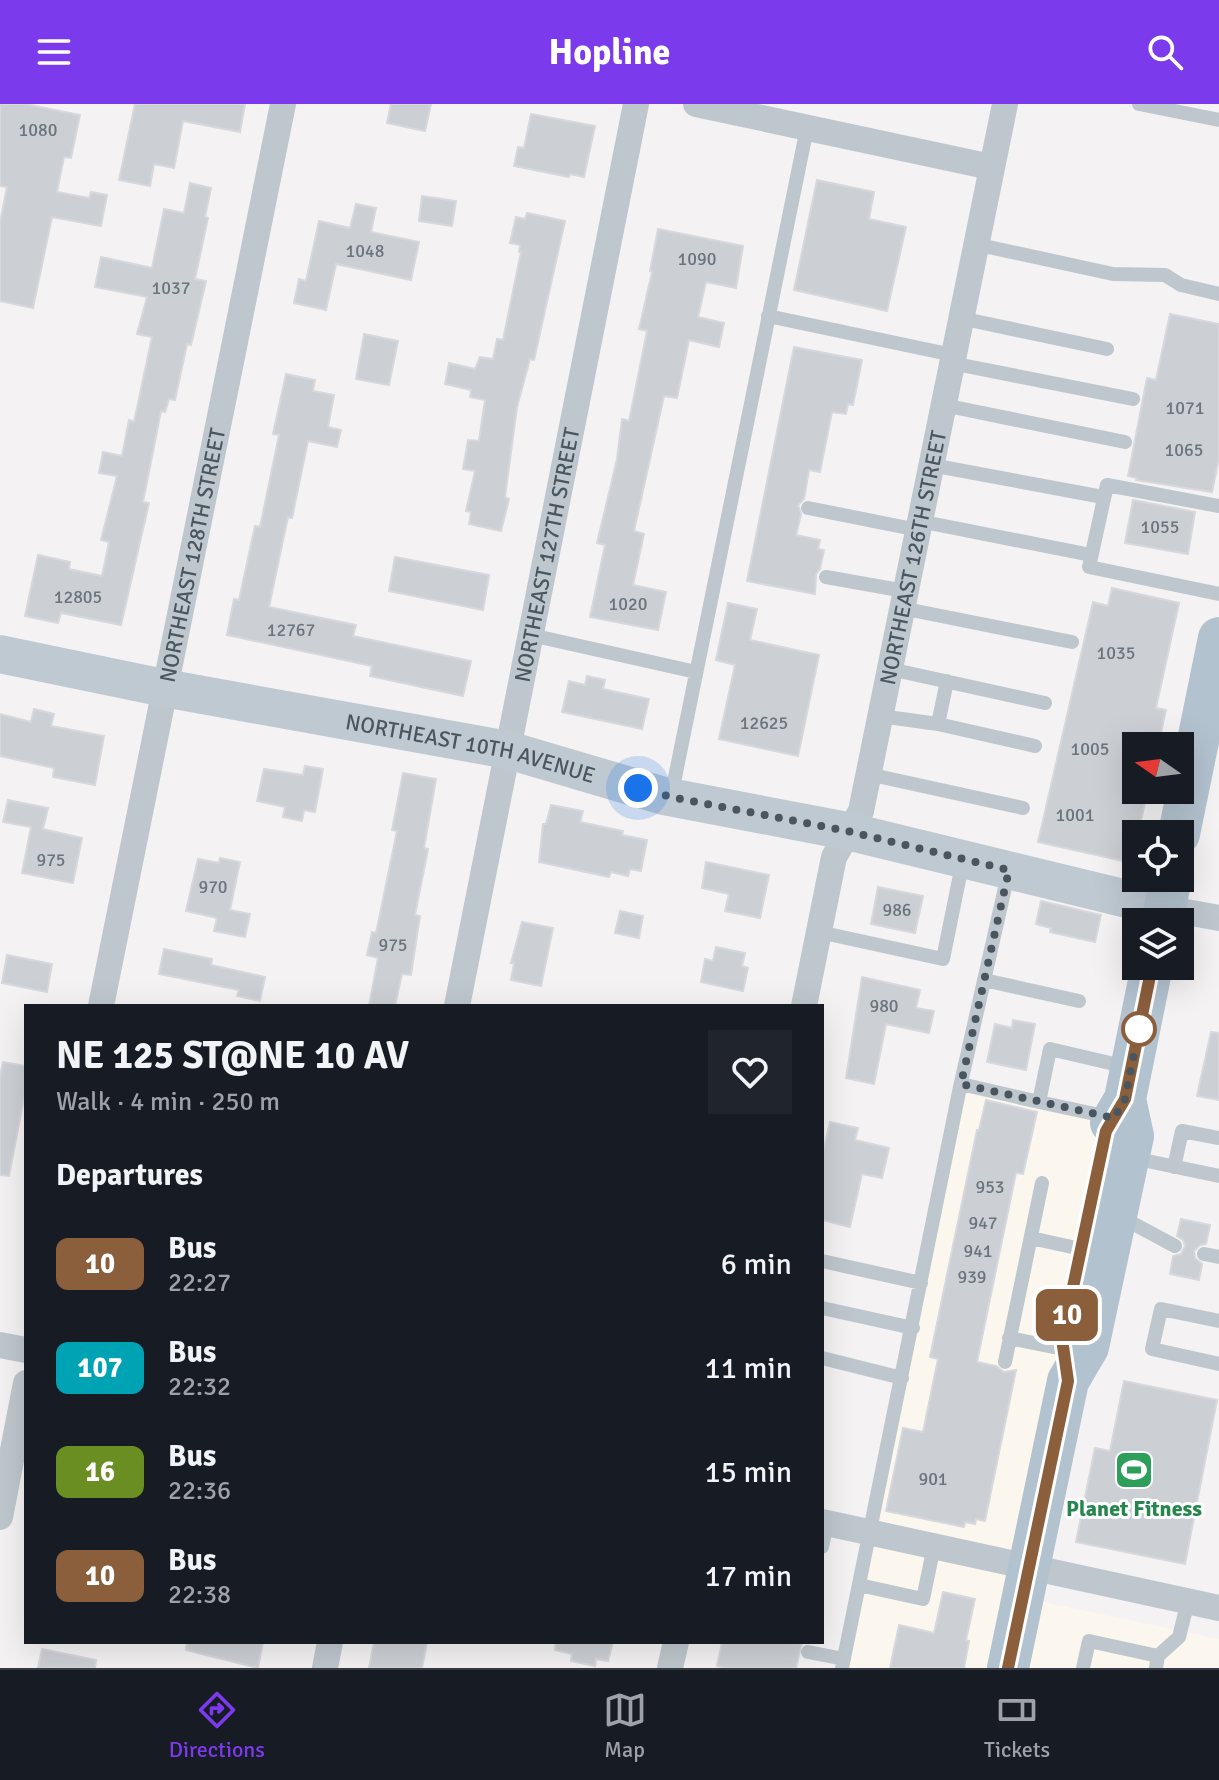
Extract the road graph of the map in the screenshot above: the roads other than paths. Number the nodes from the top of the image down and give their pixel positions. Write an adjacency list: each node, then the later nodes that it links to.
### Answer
1 (283, 104): 35 (street, NORTHEAST 128TH STREET)
2 (636, 104): 28 (street, NORTHEAST 127TH STREET)
3 (696, 104): 6 (street)
4 (1005, 104): 9 (street, NORTHEAST 126TH STREET)
5 (1139, 104): 7 (lane)
6 (744, 109): 8 (street)
7 (1219, 120)
8 (807, 128): 9 (street); 12 (lane)
9 (991, 167): 10 (street, NORTHEAST 126TH STREET)
10 (975, 244): 11 (lane); 13 (street, NORTHEAST 126TH STREET)
11 (1219, 294)
12 (768, 316): 15 (lane); 33 (lane)
13 (960, 318): 14 (lane); 15 (street, NORTHEAST 126TH STREET)
14 (1107, 349)
15 (952, 359): 16 (lane); 17 (street, NORTHEAST 126TH STREET)
16 (1133, 399)
17 (943, 405): 18 (lane); 19 (street, NORTHEAST 126TH STREET)
18 (1125, 442)
19 (931, 465): 20 (lane); 23 (street, NORTHEAST 126TH STREET)
20 (1103, 497): 21 (lane); 24 (lane)
21 (1219, 506)
22 (808, 508): 23 (lane)
23 (918, 525): 24 (lane); 27 (street, NORTHEAST 126TH STREET)
24 (1090, 561): 26 (lane)
25 (826, 577): 27 (lane)
26 (1219, 594)
27 (903, 600): 30 (lane); 32 (street, NORTHEAST 126TH STREET)
28 (531, 635): 33 (lane); 40 (street, NORTHEAST 127TH STREET)
29 (1219, 638): 44 (main road)
30 (1072, 642)
31 (0, 654): 35 (street, NORTHEAST 10TH AVENUE)
32 (890, 669): 34 (lane); 37 (street, NORTHEAST 126TH STREET)
33 (696, 672): 42 (lane)
34 (947, 681): 36 (lane); 38 (lane)
35 (164, 688): 40 (street, NORTHEAST 10TH AVENUE); 54 (street, NORTHEAST 128TH STREET)
36 (1045, 703)
37 (880, 716): 38 (lane); 41 (street, NORTHEAST 126TH STREET)
38 (938, 724): 39 (lane)
39 (1035, 746)
40 (508, 750): 42 (street, NORTHEAST 10TH AVENUE); 55 (street, NORTHEAST 127TH STREET)
41 (868, 774): 43 (lane); 45 (street, NORTHEAST 126TH STREET)
42 (671, 797): 45 (street, NORTHEAST 10TH AVENUE)
43 (1023, 808)
44 (1182, 820)
45 (847, 831): 46 (street, NORTHEAST 10TH AVENUE); 50 (street, NORTHEAST 126TH STREET)
46 (964, 859): 47 (street, NORTHEAST 10TH AVENUE); 50 (lane)
47 (1009, 870): 48 (street, NORTHEAST 10TH AVENUE); 51 (lane)
48 (1166, 903): 49 (street, NORTHEAST 10TH AVENUE)
49 (1219, 918)
50 (819, 932): 56 (street, NORTHEAST 126TH STREET)
51 (984, 980): 53 (lane); 57 (lane)
52 (1149, 980): 58 (main road)
53 (1079, 1001)
54 (101, 1004)
55 (457, 1004)
56 (804, 1004)
57 (961, 1084): 59 (lane); 70 (lane)
58 (1123, 1095): 59 (lane); 59 (lane); 61 (main road); 68 (main road)
59 (1039, 1102)
60 (1219, 1138): 62 (lane)
61 (1129, 1157): 62 (lane); 65 (main road)
62 (1174, 1167): 63 (lane)
63 (1219, 1176)
64 (1042, 1183): 66 (lane)
65 (1116, 1215): 67 (lane); 80 (main road)
66 (1031, 1238): 68 (lane); 74 (lane)
67 (1175, 1246)
68 (1081, 1249): 80 (main road)
69 (824, 1261): 70 (lane)
70 (921, 1283): 73 (lane)
71 (824, 1308): 73 (lane)
72 (1219, 1321): 79 (lane)
73 (913, 1328): 81 (lane)
74 (1009, 1338): 78 (lane); 80 (lane)
75 (0, 1345): 76 (street)
76 (24, 1350)
77 (824, 1358): 81 (lane)
78 (1005, 1362)
79 (1219, 1364)
80 (1065, 1365): 87 (main road)
81 (902, 1378): 85 (lane)
82 (24, 1393): 83 (street)
83 (0, 1517)
84 (824, 1531): 85 (street)
85 (869, 1532): 86 (street); 88 (lane)
86 (934, 1546): 87 (street); 88 (lane)
87 (1029, 1566): 89 (street); 98 (main road)
88 (859, 1585): 95 (lane)
89 (1188, 1601): 90 (street); 94 (lane)
90 (1219, 1608)
91 (330, 1644): 96 (street)
92 (676, 1644): 97 (street)
93 (808, 1652): 95 (lane)
94 (1157, 1662): 99 (lane)
95 (843, 1663)
96 (325, 1668)
97 (670, 1668)
98 (1008, 1668)
99 (1083, 1668)

